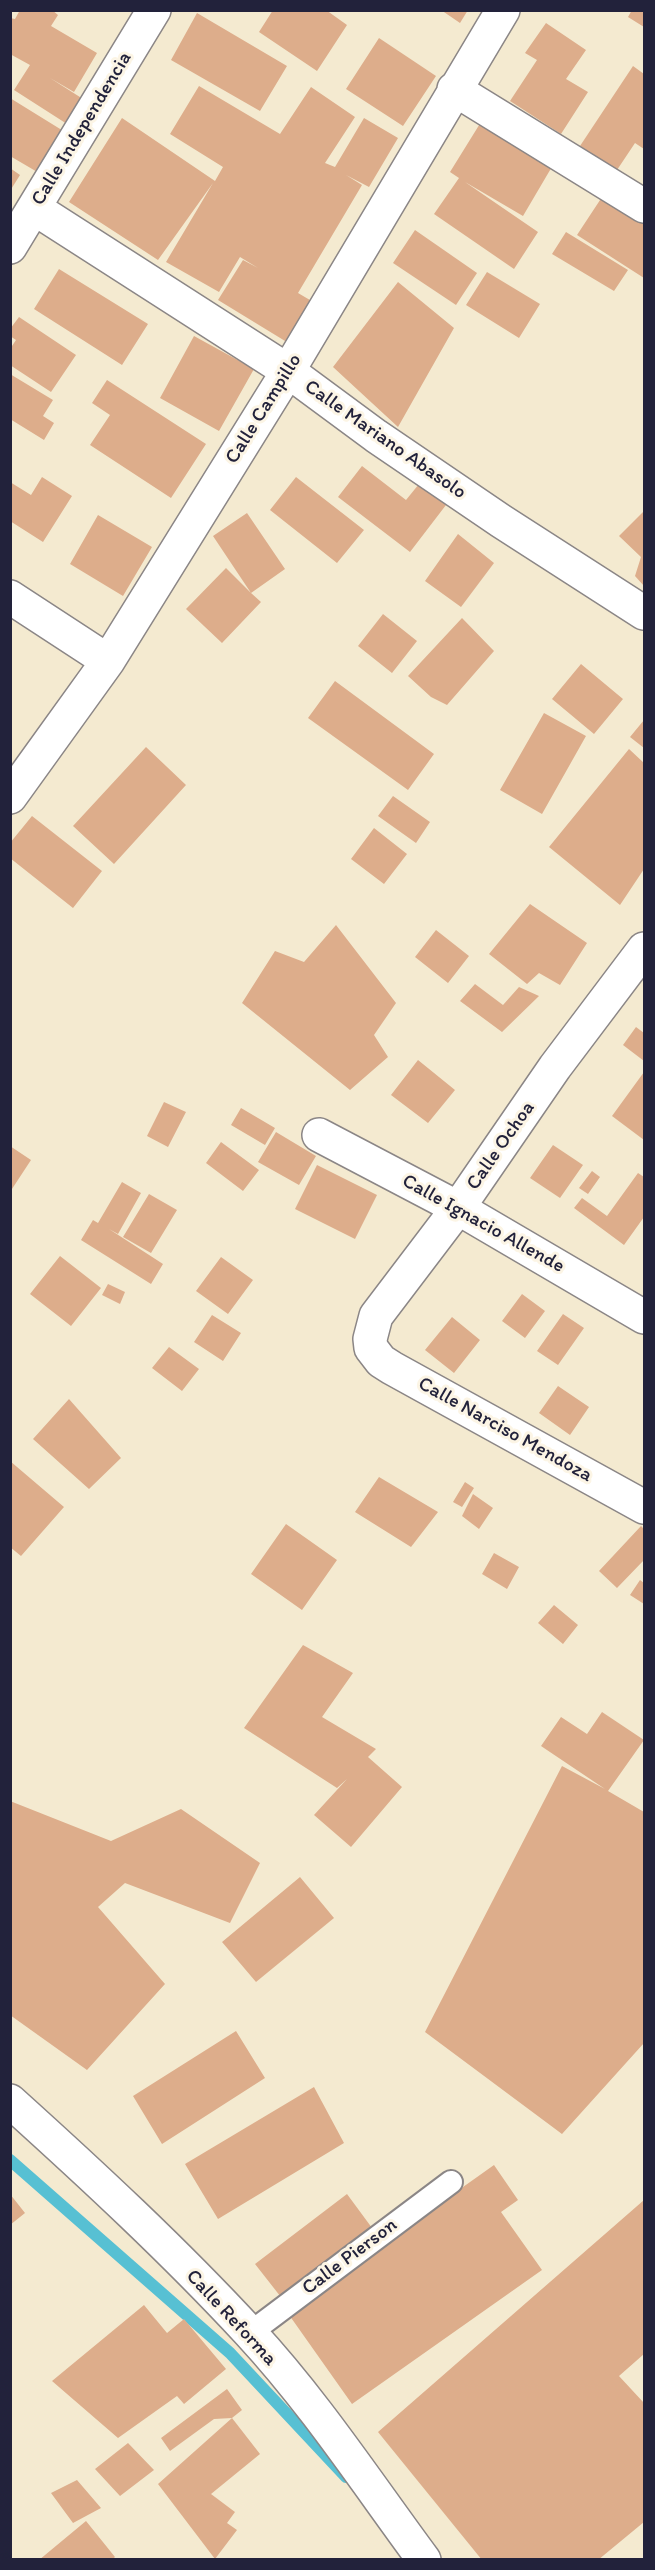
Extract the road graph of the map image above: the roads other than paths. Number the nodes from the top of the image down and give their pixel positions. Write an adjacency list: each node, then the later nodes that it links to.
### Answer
1 (154, 10): 5 (street, Calle Independencia)
2 (503, 10): 3 (street, Calle Campillo)
3 (454, 90): 4 (street); 7 (street, Calle Campillo)
4 (645, 206)
5 (34, 208): 6 (street, Calle Independencia); 7 (street, Calle Mariano Abasolo)
6 (10, 247)
7 (288, 371): 9 (street, Calle Mariano Abasolo); 10 (street, Calle Campillo)
8 (10, 597): 10 (street)
9 (645, 613)
10 (108, 662): 11 (street, Calle Campillo)
11 (10, 797)
12 (645, 949): 14 (street, Calle Ochoa)
13 (319, 1135): 14 (street, Calle Ignacio Allende)
14 (458, 1208): 15 (street, Calle Ignacio Allende); 16 (street, Calle Ochoa)
15 (645, 1317)
16 (371, 1348): 17 (street, Calle Narciso Mendoza)
17 (645, 1507)
18 (10, 2101): 20 (street, Calle Reforma)
19 (451, 2182): 20 (lane, Calle Pierson)
20 (250, 2332): 21 (street, Calle Reforma)
21 (424, 2559)

